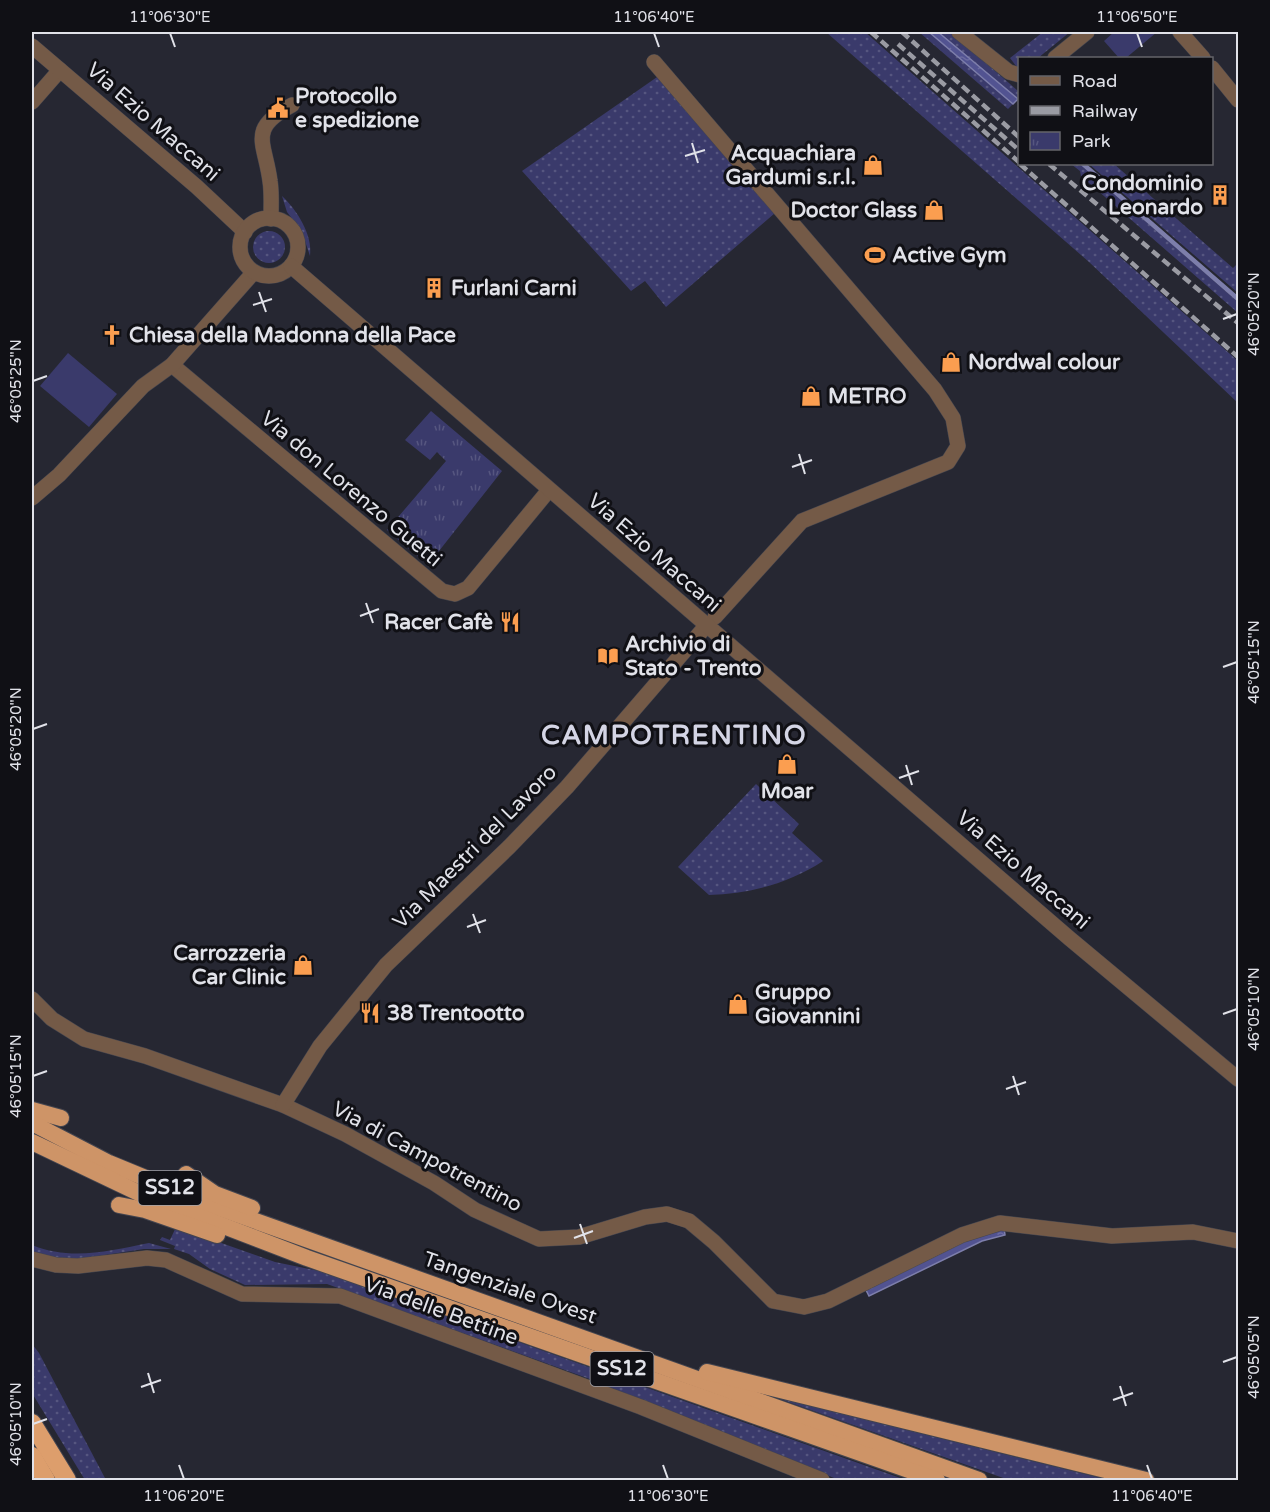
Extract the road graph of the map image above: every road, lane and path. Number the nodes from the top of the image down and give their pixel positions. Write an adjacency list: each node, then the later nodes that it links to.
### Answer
1 (959, 32): 10 (street)
2 (1087, 32): 5 (street)
3 (1180, 32): 6 (street)
4 (32, 46): 9 (street, Via Ezio Maccani)
5 (1056, 57)
6 (1202, 57)
7 (654, 62): 21 (street, Via Ezio Maccani)
8 (1213, 69): 11 (street)
9 (60, 70): 12 (street); 15 (street, Via Ezio Maccani)
10 (1018, 74)
11 (1239, 100)
12 (32, 102)
13 (292, 105): 14 (street)
14 (271, 219): 15 (street); 16 (street)
15 (245, 232): 17 (street)
16 (291, 266): 17 (street); 19 (street, Via Ezio Maccani)
17 (254, 272): 18 (street)
18 (172, 365): 19 (street, Via don Lorenzo Guetti); 20 (street)
19 (549, 490): 21 (street, Via Ezio Maccani)
20 (32, 498)
21 (710, 621): 23 (street, Via Ezio Maccani); 24 (street, Via Maestri del Lavoro)
22 (32, 999): 24 (street, Via di Campotrentino)
23 (1239, 1079)
24 (283, 1105): 31 (street, Via di Campotrentino)
25 (32, 1110): 26 (highway)
26 (61, 1118)
27 (32, 1122): 32 (highway, Tangenziale Ovest / SS12)
28 (32, 1142): 32 (highway, Tangenziale Ovest / SS12)
29 (186, 1174): 32 (highway)
30 (119, 1206): 32 (highway)
31 (1239, 1241)
32 (310, 1250): 34 (highway, Tangenziale Ovest / SS12); 40 (highway, Tangenziale Ovest / SS12)
33 (32, 1259): 39 (street, Via delle Bettine)
34 (586, 1339): 41 (highway, Tangenziale Ovest / SS12); 42 (highway)
35 (32, 1424): 38 (highway)
36 (32, 1456): 37 (highway)
37 (46, 1480)
38 (67, 1480)
39 (822, 1480)
40 (937, 1480)
41 (979, 1480)
42 (1146, 1480)

